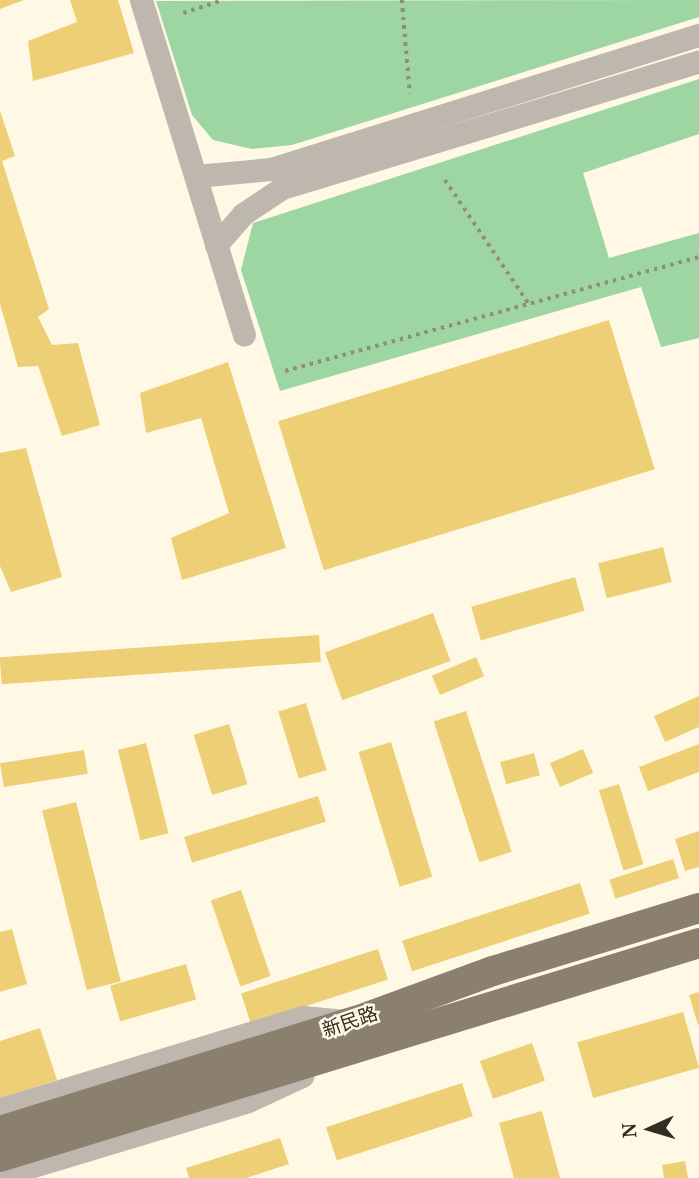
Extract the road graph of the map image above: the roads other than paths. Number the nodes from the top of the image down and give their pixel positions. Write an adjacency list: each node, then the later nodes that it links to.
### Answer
1 (141, 0): 4 (street)
2 (699, 35): 4 (street)
3 (699, 61): 5 (street)
4 (196, 176): 5 (street)
5 (216, 245): 6 (street)
6 (244, 334)
7 (699, 908): 9 (main road, 新民路)
8 (699, 943): 10 (main road, 新民路)
9 (356, 1021): 11 (main road, 新民路); 12 (street)
10 (357, 1051): 11 (main road, 新民路); 15 (street)
11 (234, 1074): 13 (main road, 新民路); 14 (main road, 新民路)
12 (0, 1110)
13 (0, 1131)
14 (0, 1157)
15 (0, 1176)

